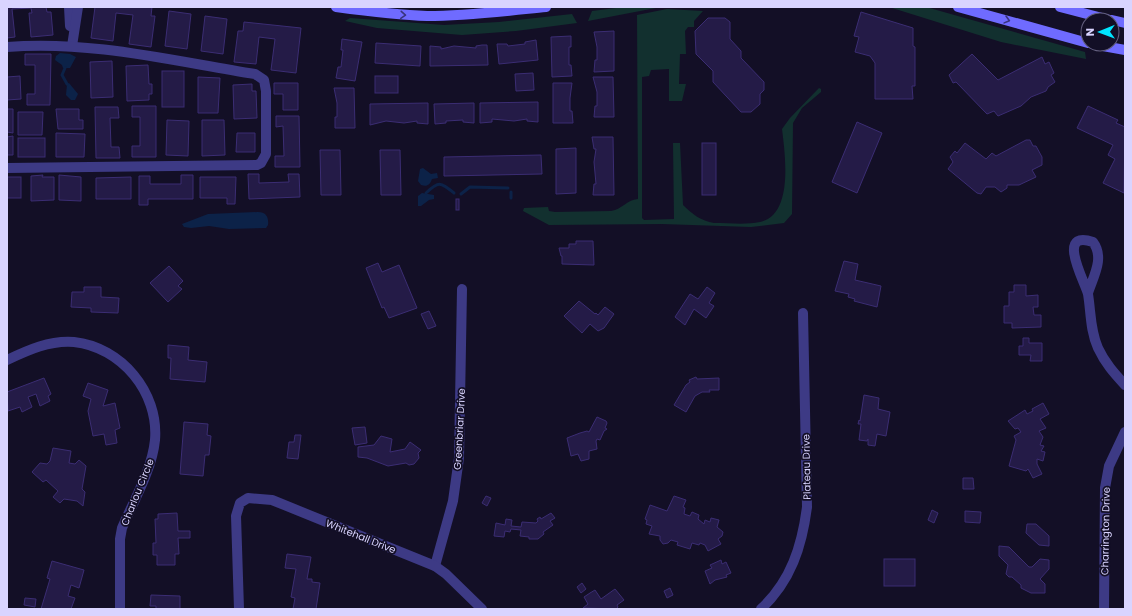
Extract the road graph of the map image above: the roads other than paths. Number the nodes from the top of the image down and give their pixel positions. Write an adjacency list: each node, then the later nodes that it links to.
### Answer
1 (69, 7): 8 (street)
2 (78, 7): 8 (street)
3 (336, 7): 4 (main road, one-way to 4)
4 (546, 7)
5 (958, 7): 9 (main road, one-way to 9)
6 (1060, 7): 7 (main road)
7 (1080, 12)
8 (73, 31): 10 (street)
9 (1080, 41)
10 (72, 46): 11 (street); 12 (street)
11 (7, 47)
12 (7, 168)
13 (462, 289): 19 (street, Greenbriar Drive)
14 (1088, 293): 17 (street)
15 (803, 313): 23 (street, Plateau Drive)
16 (7, 360): 20 (street, Charlou Circle)
17 (1125, 385)
18 (1125, 432): 24 (street, Charrington Drive)
19 (435, 566): 21 (street, Whitehall Drive); 22 (street, Whitehall Drive)
20 (120, 609)
21 (239, 609)
22 (482, 609)
23 (761, 609)
24 (1104, 609)

